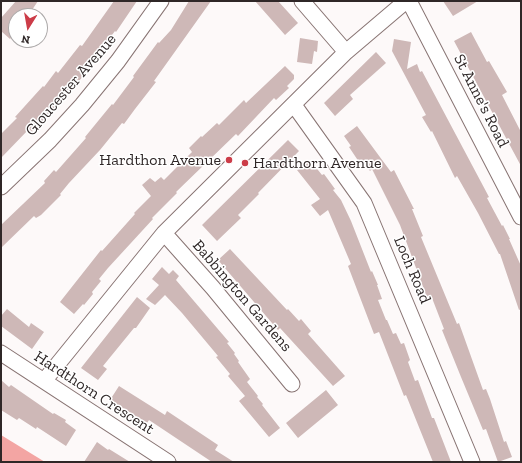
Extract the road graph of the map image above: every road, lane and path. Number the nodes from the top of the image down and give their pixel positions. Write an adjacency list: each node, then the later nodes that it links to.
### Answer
1 (162, 1): 7 (street, Gloucester Avenue)
2 (302, 1): 5 (street)
3 (406, 1): 5 (street)
4 (409, 1): 8 (street, St Anne's Road)
5 (346, 52): 6 (street)
6 (294, 105): 9 (street); 14 (street, Loch Road)
7 (1, 187)
8 (521, 217)
9 (164, 233): 11 (street); 12 (street, Babbington Gardens)
10 (1, 353): 11 (street, Hardthorn Crescent)
11 (44, 380): 13 (street, Hardthorn Crescent)
12 (292, 384)
13 (168, 462)
14 (472, 462)

